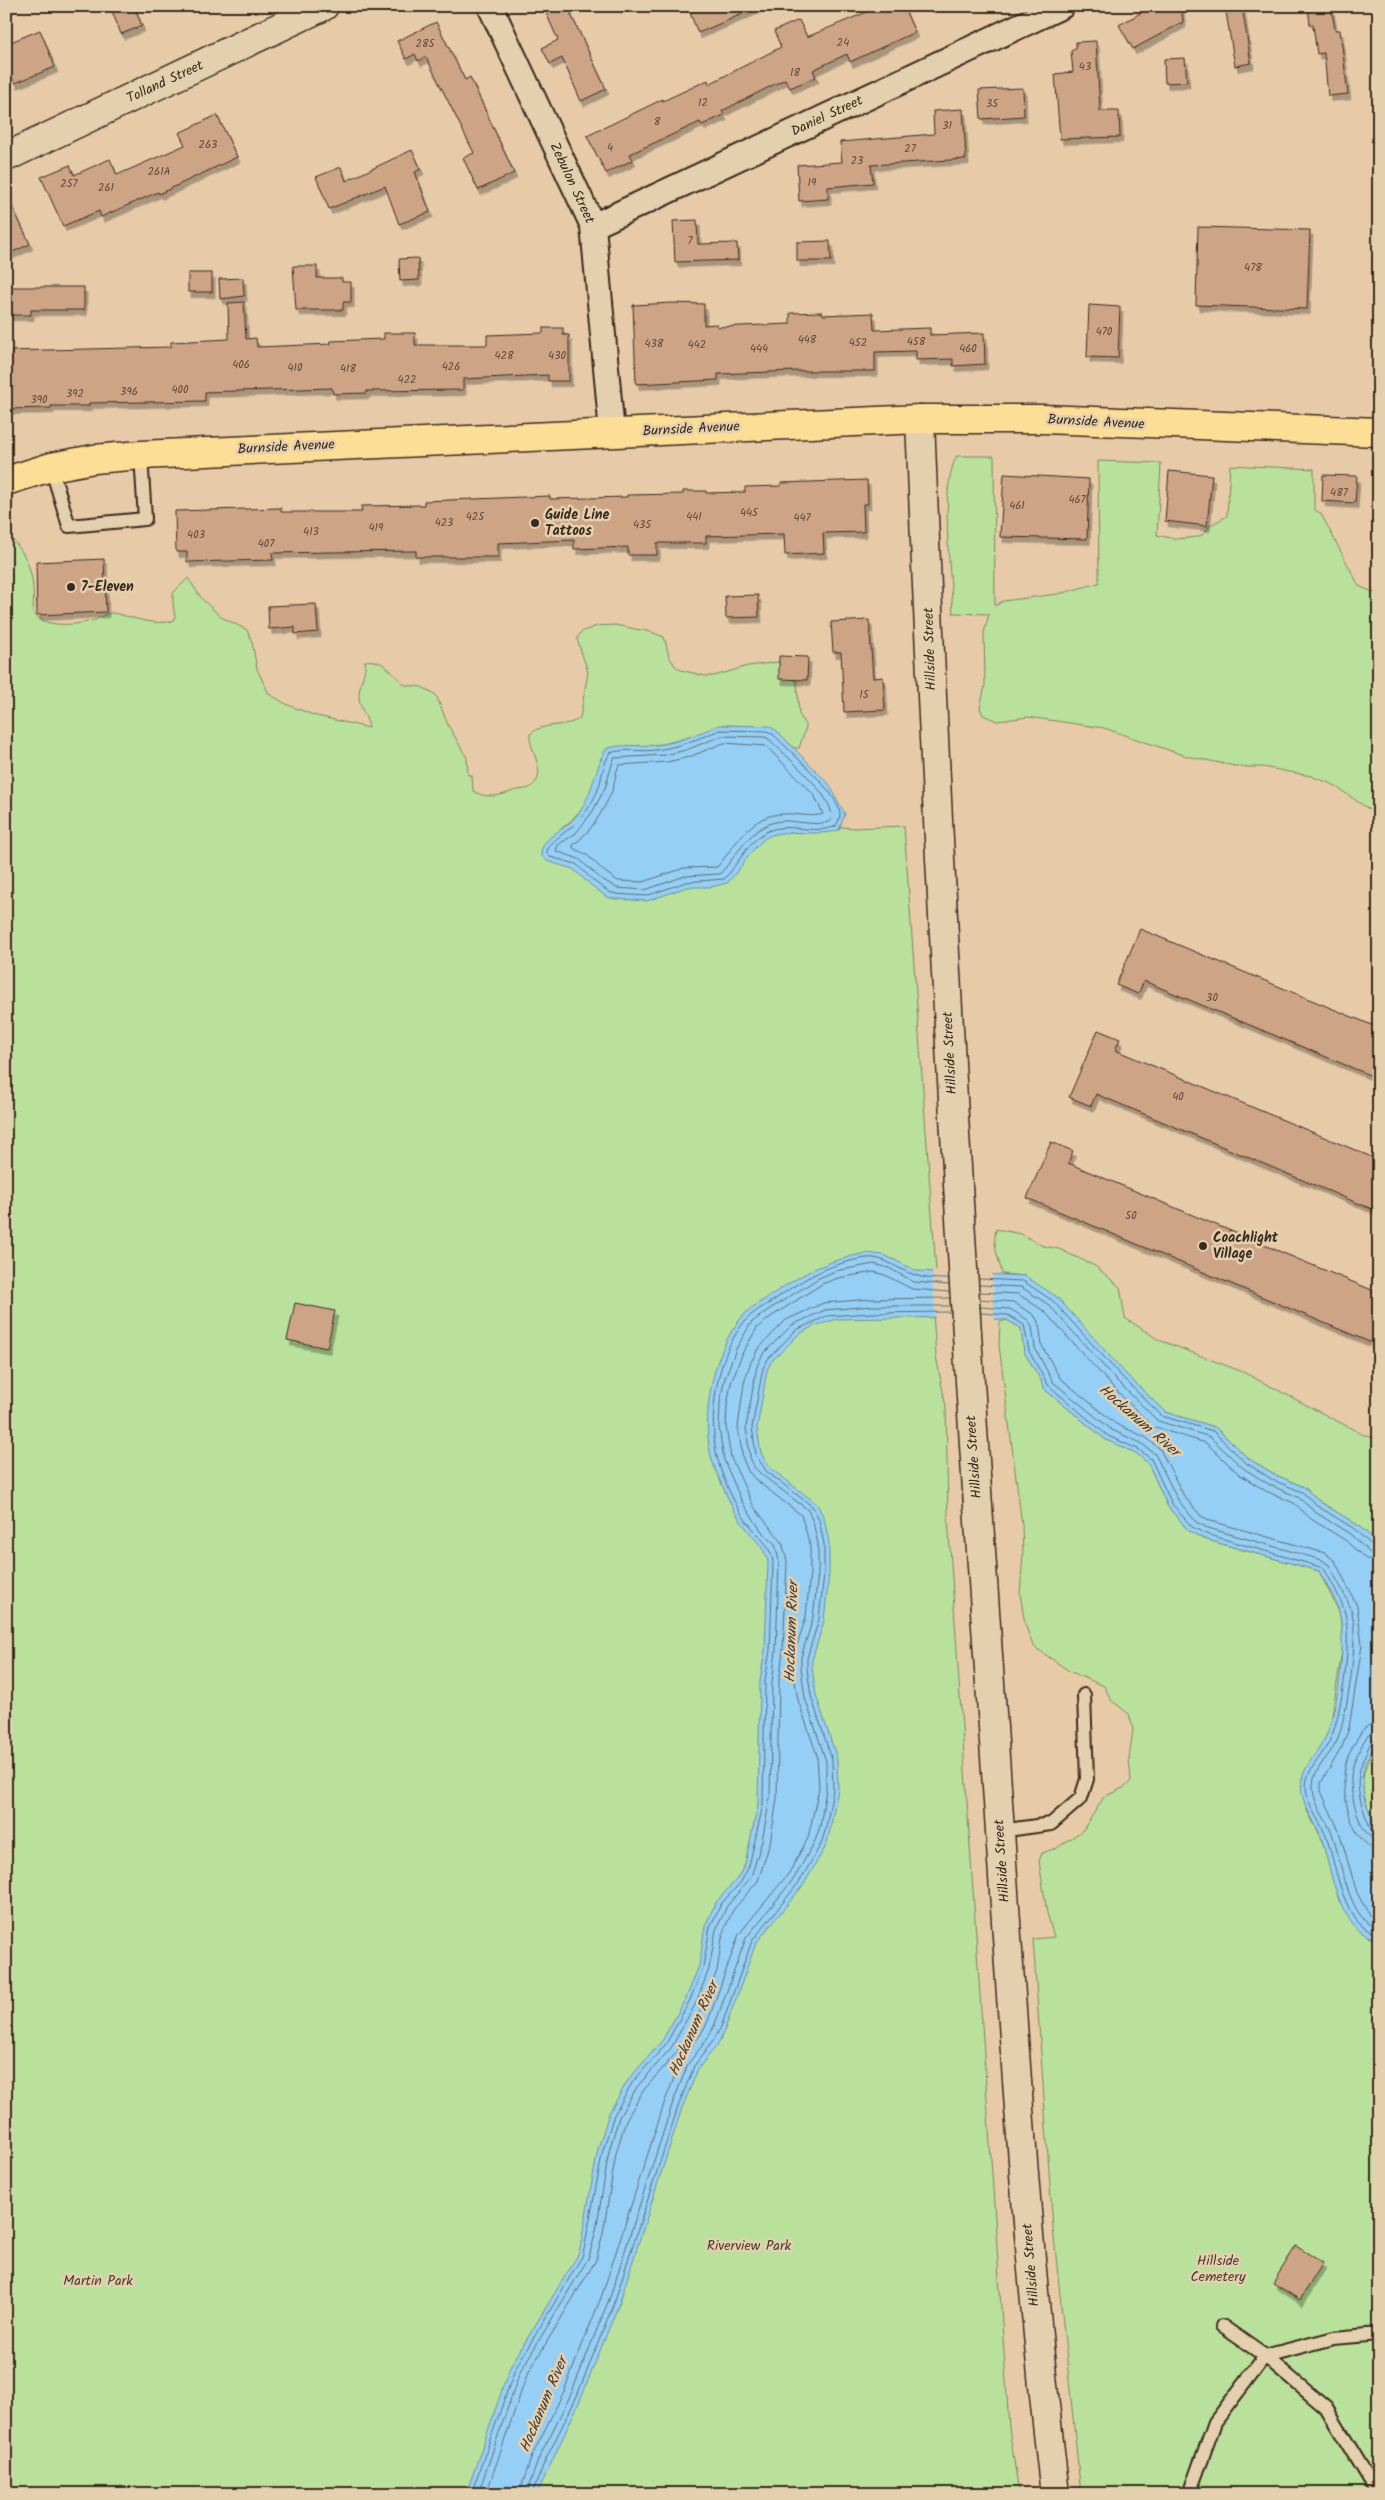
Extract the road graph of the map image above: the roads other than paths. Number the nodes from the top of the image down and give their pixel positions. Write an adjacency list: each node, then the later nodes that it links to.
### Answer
1 (324, 6): 4 (main road, Tolland Street)
2 (490, 6): 5 (street, Zebulon Street)
3 (1062, 6): 5 (street, Daniel Street)
4 (6, 157)
5 (593, 226): 7 (street, Zebulon Street)
6 (920, 419): 7 (main road, Burnside Avenue); 8 (main road, Burnside Avenue); 13 (main road, Hillside Street)
7 (612, 432): 9 (main road, Burnside Avenue)
8 (1379, 432)
9 (140, 455): 10 (main road, Burnside Avenue); 10 (lane)
10 (51, 467): 11 (main road, Burnside Avenue)
11 (6, 481)
12 (1084, 1695): 13 (lane)
13 (1000, 1831): 17 (main road, Hillside Street)
14 (1222, 2326): 16 (lane)
15 (1379, 2334): 16 (lane)
16 (1265, 2356): 18 (lane); 19 (lane)
17 (1055, 2494)
18 (1189, 2494)
19 (1378, 2494)

